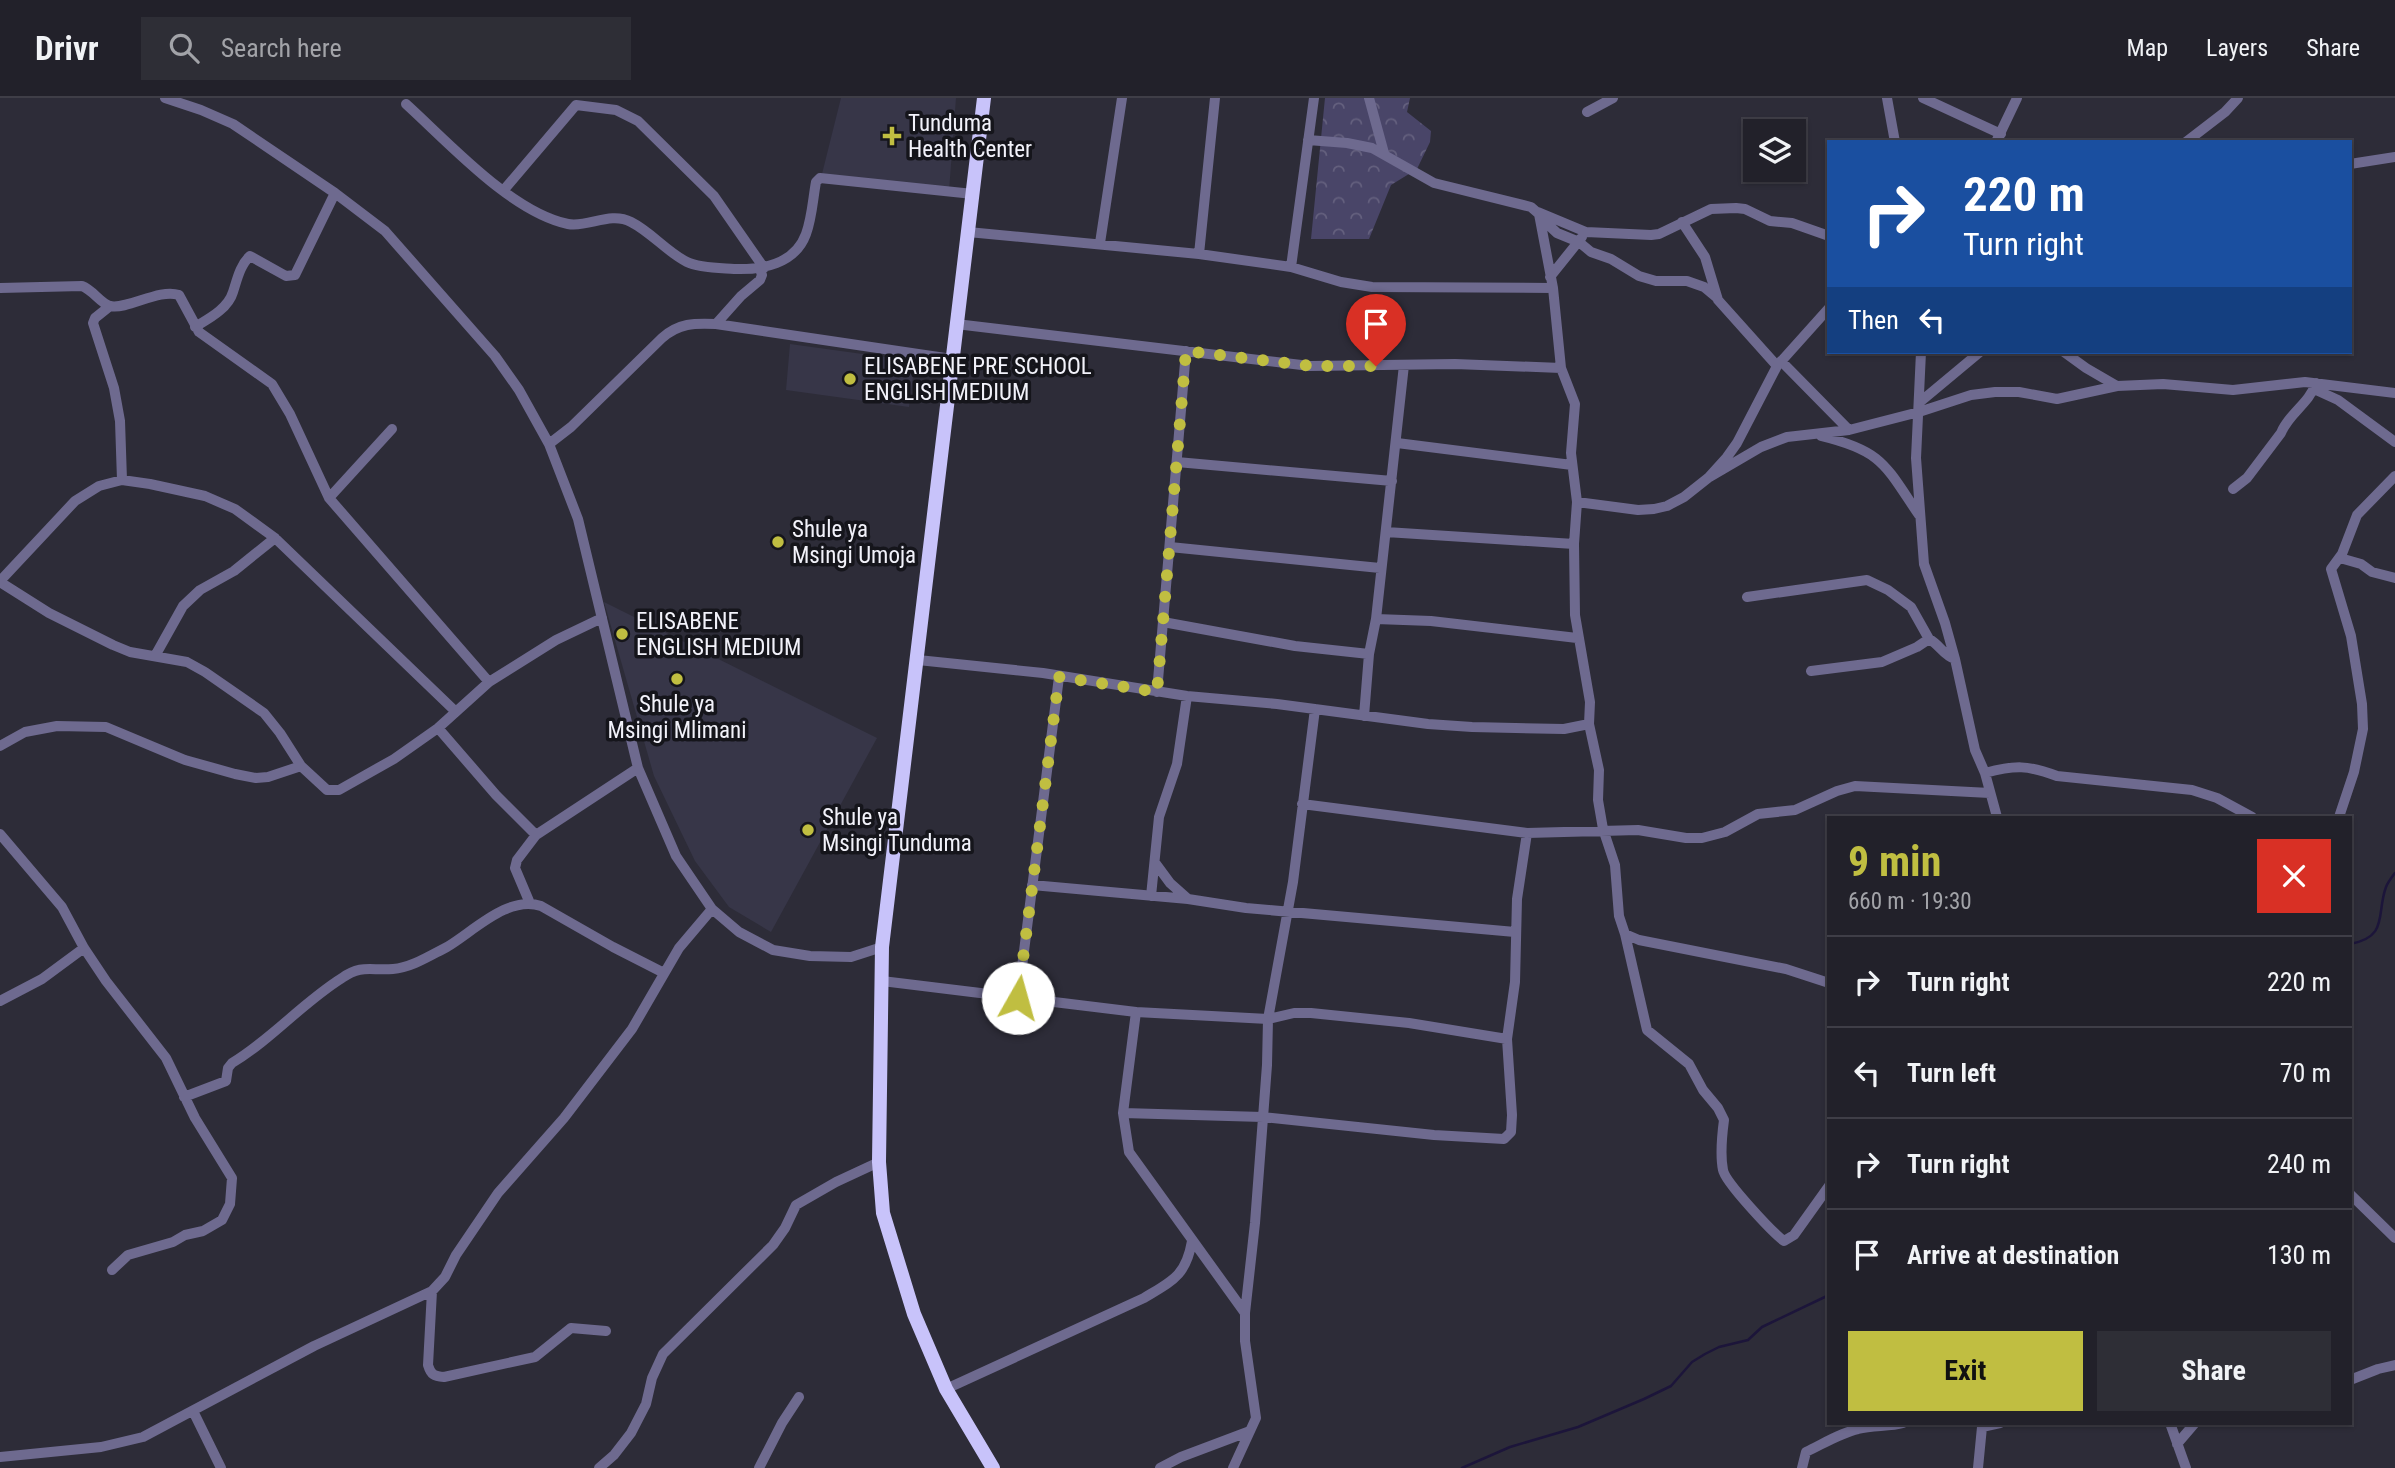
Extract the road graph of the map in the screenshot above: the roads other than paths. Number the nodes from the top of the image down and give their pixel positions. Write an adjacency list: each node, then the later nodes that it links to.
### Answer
1 (165, 98): 22 (street)
2 (984, 98): 23 (highway)
3 (1122, 98): 30 (street)
4 (1216, 98): 31 (street)
5 (1314, 98): 15 (street)
6 (1369, 98): 18 (street)
7 (1613, 98): 13 (street)
8 (1887, 98): 16 (street)
9 (1923, 98): 14 (street)
10 (2017, 98): 14 (street)
11 (2238, 98): 17 (street)
12 (406, 104): 21 (street)
13 (1587, 112)
14 (1999, 138)
15 (1308, 140): 18 (street); 32 (street)
16 (1895, 140)
17 (2189, 140)
18 (1384, 153): 24 (street)
19 (2395, 157): 20 (street)
20 (2352, 164)
21 (503, 191): 33 (street); 33 (street)
22 (335, 193): 41 (street); 59 (street)
23 (973, 194): 26 (highway); 33 (street)
24 (1539, 214): 27 (street); 29 (street); 34 (street)
25 (1682, 222): 27 (street); 28 (street); 36 (street)
26 (968, 232): 30 (street); 40 (highway)
27 (1586, 232): 29 (street)
28 (1827, 235)
29 (1579, 242): 34 (street); 36 (street)
30 (1100, 243): 31 (street)
31 (1199, 254): 32 (street)
32 (1292, 267): 34 (street)
33 (762, 268): 39 (street)
34 (1552, 283): 49 (street)
35 (0, 288): 37 (street)
36 (1716, 297): 47 (street)
37 (110, 306): 41 (street); 64 (street)
38 (1827, 310): 47 (street)
39 (716, 324): 46 (street); 59 (street)
40 (956, 324): 42 (street); 46 (highway)
41 (195, 327): 67 (street)
42 (1186, 351): 48 (street); 60 (street)
43 (1921, 354): 53 (street)
44 (1977, 354): 53 (street)
45 (2067, 354): 50 (street)
46 (952, 359): 87 (highway)
47 (1779, 363): 55 (street); 63 (street)
48 (1404, 365): 49 (street); 58 (street)
49 (1561, 368): 61 (street)
50 (2117, 386): 51 (street); 53 (street)
51 (2315, 386): 52 (street); 57 (street); 66 (street)
52 (2395, 393)
53 (1920, 407): 55 (street); 69 (street)
54 (391, 429): 67 (street)
55 (1849, 430): 56 (street)
56 (1817, 435): 63 (street); 69 (street)
57 (2395, 442)
58 (1397, 443): 61 (street); 65 (street)
59 (550, 444): 79 (street)
60 (1177, 462): 65 (street); 73 (street)
61 (1572, 465): 68 (street)
62 (2395, 476): 74 (street)
63 (1708, 478): 68 (street)
64 (122, 480): 71 (street); 77 (street)
65 (1392, 481): 70 (street)
66 (2233, 489)
67 (329, 498): 90 (street)
68 (1577, 502): 72 (street)
69 (1920, 517): 86 (street)
70 (1385, 532): 72 (street); 75 (street)
71 (275, 538): 85 (street); 94 (street)
72 (1574, 544): 82 (street)
73 (1170, 547): 75 (street); 81 (street)
74 (2340, 558): 76 (street); 106 (street)
75 (1380, 568): 80 (street)
76 (2395, 578)
77 (0, 582): 85 (street)
78 (1747, 597): 83 (street)
79 (602, 618): 90 (street); 100 (street)
80 (1376, 619): 82 (street); 84 (street)
81 (1163, 622): 84 (street); 91 (street)
82 (1577, 638): 96 (street)
83 (1929, 639): 86 (street); 88 (street)
84 (1369, 654): 95 (street)
85 (155, 656): 99 (street)
86 (1955, 659): 101 (street)
87 (918, 660): 89 (street); 120 (highway)
88 (1811, 671)
89 (1059, 677): 91 (street); 112 (street)
90 (488, 682): 94 (street)
91 (1157, 692): 92 (street)
92 (1186, 696): 93 (street); 111 (street)
93 (1315, 709): 95 (street); 103 (street)
94 (455, 711): 97 (street)
95 (1364, 716): 96 (street)
96 (1589, 724): 107 (street)
97 (438, 728): 99 (street); 110 (street)
98 (0, 746): 99 (street)
99 (301, 766)
100 (638, 768): 110 (street); 116 (street)
101 (1985, 772): 102 (street); 105 (street)
102 (1990, 793): 104 (street); 107 (street)
103 (1302, 804): 108 (street); 117 (street)
104 (1997, 816)
105 (2250, 816)
106 (2339, 816)
107 (1603, 830): 108 (street); 119 (street)
108 (1527, 833): 118 (street)
109 (0, 834): 121 (street)
110 (536, 835): 115 (street)
111 (1156, 863): 113 (street); 114 (street)
112 (1032, 885): 113 (street); 125 (street)
113 (1151, 896): 114 (street)
114 (1188, 899): 117 (street)
115 (528, 901): 122 (street); 130 (street)
116 (712, 909): 120 (street); 122 (street)
117 (1288, 910): 118 (street); 128 (street)
118 (1515, 932): 129 (street)
119 (1625, 934): 124 (street); 134 (street)
120 (882, 947): 123 (highway)
121 (84, 948): 126 (street); 130 (street)
122 (664, 973): 139 (street)
123 (882, 981): 125 (street); 133 (highway)
124 (1827, 982)
125 (1018, 998): 127 (street)
126 (0, 1001)
127 (1136, 1012): 128 (street); 131 (street)
128 (1268, 1019): 129 (street); 132 (street)
129 (1507, 1039): 132 (street)
130 (184, 1097): 138 (street)
131 (1123, 1113): 132 (street); 137 (street)
132 (1263, 1117): 140 (street)
133 (879, 1162): 144 (highway); 155 (street)
134 (1827, 1189)
135 (2352, 1196): 136 (street)
136 (2395, 1238)
137 (1192, 1241): 140 (street); 144 (street)
138 (112, 1270)
139 (432, 1291): 141 (street); 146 (street)
140 (1245, 1312): 151 (street)
141 (606, 1331)
142 (2395, 1365): 143 (street)
143 (2352, 1379)
144 (946, 1389): 157 (highway)
145 (799, 1397): 156 (street)
146 (193, 1411): 153 (street); 154 (street)
147 (1885, 1425): 160 (street)
148 (1991, 1425): 161 (street)
149 (2171, 1425): 152 (street)
150 (2193, 1425): 152 (street)
151 (1250, 1431): 158 (street); 159 (street)
152 (2177, 1444): 162 (street)
153 (0, 1457)
154 (221, 1468)
155 (599, 1468)
156 (759, 1468)
157 (993, 1468)
158 (1160, 1468)
159 (1233, 1468)
160 (1802, 1468)
161 (1978, 1468)
162 (2184, 1468)

